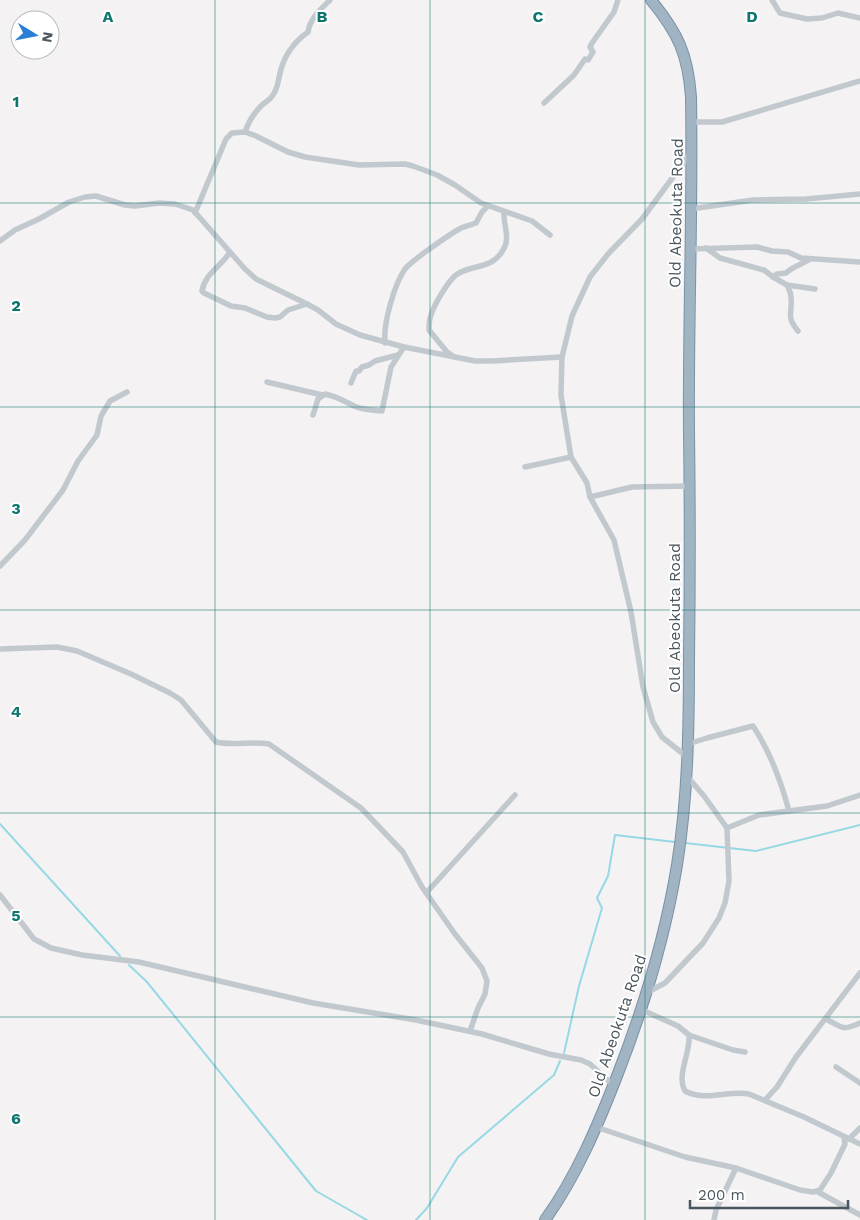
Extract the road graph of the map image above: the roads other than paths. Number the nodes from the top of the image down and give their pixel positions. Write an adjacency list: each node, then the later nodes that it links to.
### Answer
1 (330, 0): 9 (street)
2 (618, 0): 7 (street)
3 (651, 0): 8 (highway, Old Abeokuta Road)
4 (772, 0): 5 (street)
5 (860, 18)
6 (860, 81): 8 (street)
7 (544, 103)
8 (692, 122): 10 (highway, Old Abeokuta Road)
9 (244, 132): 12 (street); 15 (street)
10 (691, 152): 13 (highway, Old Abeokuta Road); 31 (street)
11 (860, 194): 13 (street)
12 (488, 206): 14 (street); 28 (street)
13 (691, 209): 19 (highway, Old Abeokuta Road)
14 (504, 212): 16 (street); 32 (street)
15 (195, 213): 17 (street); 20 (street)
16 (550, 235)
17 (0, 241)
18 (706, 248): 19 (street); 21 (street); 23 (street)
19 (690, 249): 40 (highway, Old Abeokuta Road)
20 (230, 252): 26 (street); 26 (street)
21 (810, 259): 22 (street); 23 (street)
22 (860, 262)
23 (772, 277): 24 (street)
24 (788, 285): 25 (street); 27 (street)
25 (815, 289)
26 (307, 304): 28 (street)
27 (798, 332)
28 (385, 343): 29 (street)
29 (404, 347): 30 (street); 32 (street)
30 (398, 355): 34 (street); 36 (street)
31 (562, 357): 32 (street); 38 (street)
32 (457, 358)
33 (267, 382): 36 (street)
34 (351, 384)
35 (127, 392): 42 (street)
36 (322, 395): 37 (street)
37 (313, 415)
38 (571, 457): 39 (street); 41 (street)
39 (525, 467)
40 (689, 486): 41 (street); 44 (highway, Old Abeokuta Road)
41 (590, 497): 45 (street)
42 (0, 566)
43 (0, 649): 51 (street)
44 (688, 744): 45 (highway, Old Abeokuta Road); 49 (street)
45 (687, 757): 46 (highway, Old Abeokuta Road)
46 (686, 776): 50 (street); 54 (highway, Old Abeokuta Road)
47 (515, 795): 51 (street)
48 (860, 795): 49 (street)
49 (790, 811): 50 (street)
50 (727, 828): 54 (street)
51 (427, 892): 58 (street)
52 (0, 895): 58 (street)
53 (860, 973): 56 (street)
54 (648, 992): 55 (highway, Old Abeokuta Road)
55 (640, 1009): 59 (street); 63 (highway, Old Abeokuta Road)
56 (826, 1019): 57 (street); 64 (street)
57 (860, 1023)
58 (470, 1031): 63 (street)
59 (689, 1034): 60 (street); 64 (street)
60 (745, 1052)
61 (836, 1067): 62 (street)
62 (860, 1083)
63 (613, 1086): 65 (highway, Old Abeokuta Road)
64 (765, 1100): 67 (street)
65 (596, 1128): 69 (street); 72 (highway, Old Abeokuta Road)
66 (860, 1128): 67 (street)
67 (846, 1138): 68 (street); 70 (street)
68 (860, 1144)
69 (736, 1168): 70 (street); 73 (street)
70 (818, 1192): 71 (street)
71 (860, 1215)
72 (545, 1220)
73 (714, 1220)

